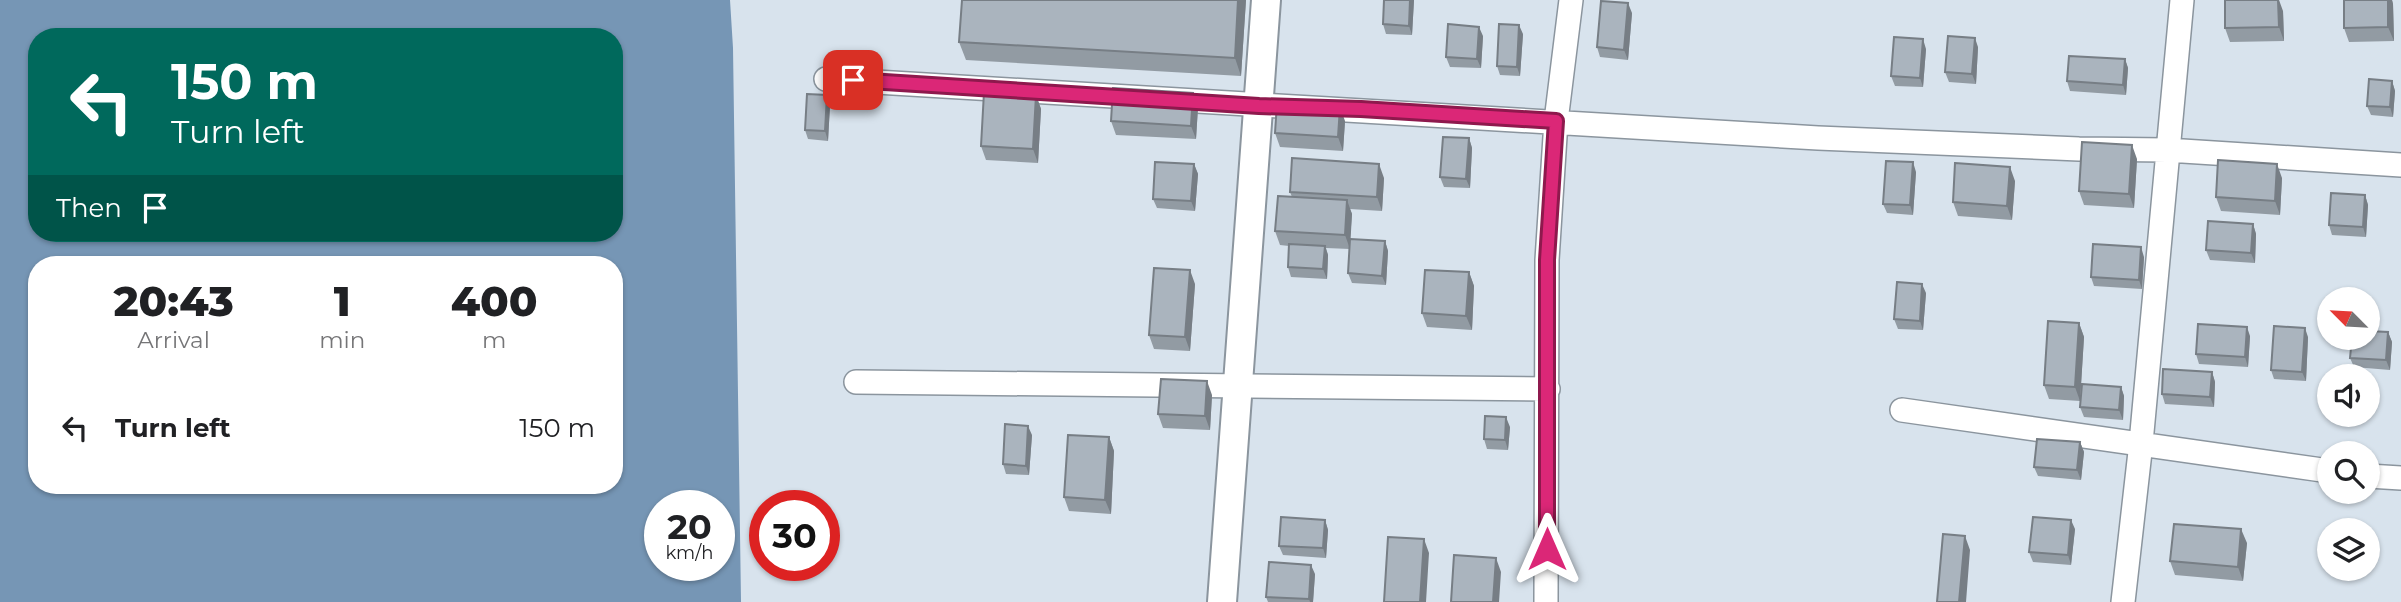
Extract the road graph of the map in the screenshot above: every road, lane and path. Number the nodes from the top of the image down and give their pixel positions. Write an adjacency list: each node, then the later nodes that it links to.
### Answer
1 (1266, 0): 5 (street)
2 (1571, 0): 6 (street)
3 (2182, 0): 7 (street)
4 (826, 79): 5 (street)
5 (1259, 106): 6 (street); 10 (street)
6 (1556, 121): 7 (street); 11 (street)
7 (2167, 150): 8 (street); 13 (street)
8 (2401, 165)
9 (856, 382): 10 (street)
10 (1239, 387): 11 (street); 17 (street)
11 (1548, 389): 18 (street)
12 (1902, 410): 13 (street)
13 (2141, 443): 14 (street); 19 (street)
14 (2317, 469)
15 (2380, 477): 16 (street)
16 (2401, 478)
17 (1222, 602)
18 (1546, 602)
19 (2123, 602)

